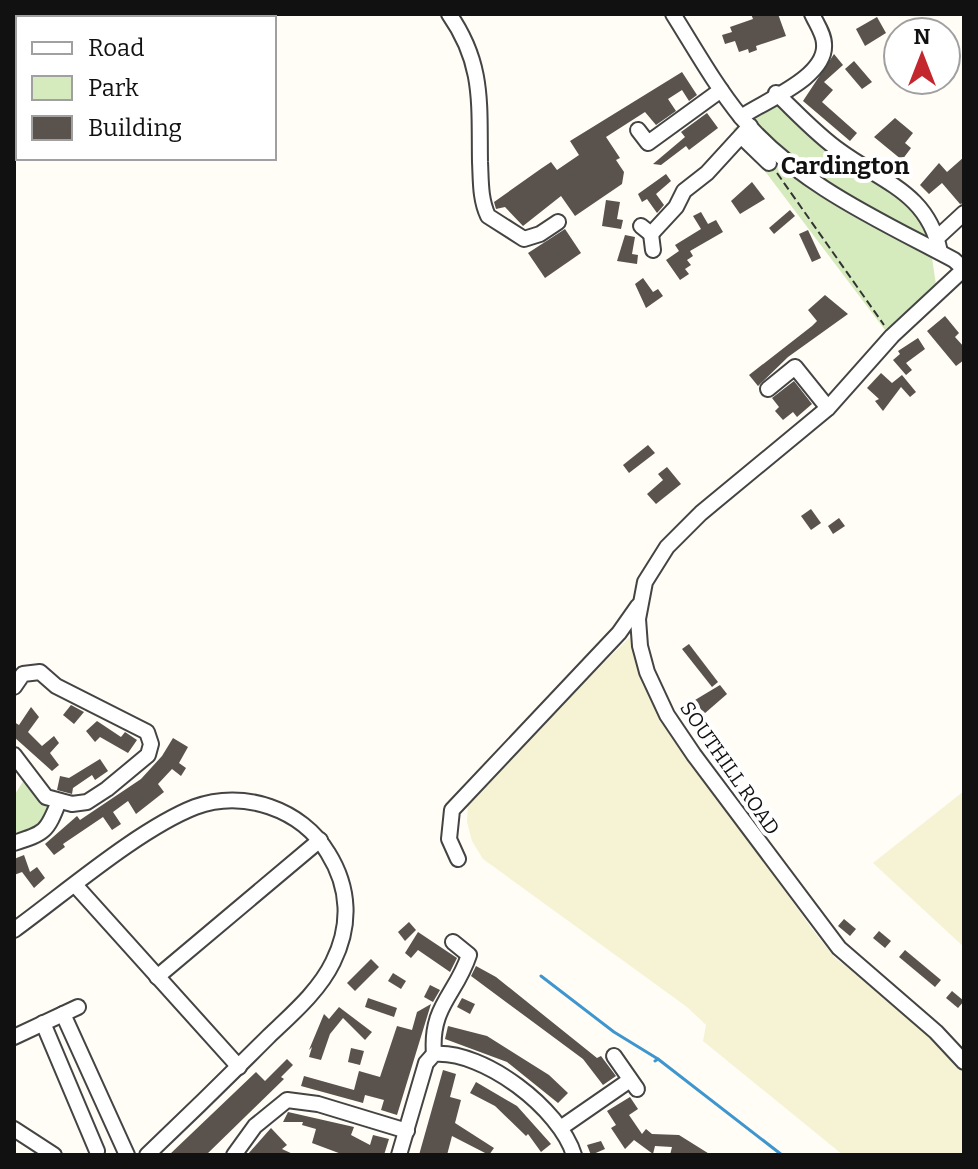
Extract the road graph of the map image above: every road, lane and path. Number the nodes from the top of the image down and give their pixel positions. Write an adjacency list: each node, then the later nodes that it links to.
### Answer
1 (449, 14): 12 (street)
2 (673, 14): 4 (street)
3 (812, 14): 5 (street)
4 (721, 90): 8 (street); 9 (street)
5 (776, 93): 6 (street); 7 (street)
6 (759, 105): 7 (street); 8 (street)
7 (798, 114): 13 (street)
8 (745, 127): 10 (street); 13 (street); 14 (street)
9 (638, 130)
10 (769, 163): 16 (path)
11 (964, 213): 13 (street)
12 (558, 222)
13 (938, 245): 15 (street)
14 (653, 250)
15 (964, 269): 16 (street, SOUTHILL ROAD)
16 (892, 336): 18 (street, SOUTHILL ROAD)
17 (768, 389): 18 (street)
18 (828, 408): 19 (street, SOUTHILL ROAD)
19 (640, 603): 20 (street); 21 (street, SOUTHILL ROAD)
20 (619, 633): 21 (street); 27 (street)
21 (639, 636): 38 (street, SOUTHILL ROAD)
22 (14, 687): 24 (street)
23 (14, 755): 24 (street)
24 (59, 801): 26 (street)
25 (320, 840): 28 (street); 31 (street); 39 (street)
26 (14, 843)
27 (458, 859)
28 (76, 886): 29 (street); 31 (street)
29 (14, 930)
30 (453, 942): 36 (street)
31 (157, 977): 39 (street)
32 (78, 1007): 33 (street)
33 (63, 1014): 34 (street); 40 (street)
34 (43, 1023): 35 (street); 41 (street)
35 (14, 1037)
36 (434, 1054): 42 (street); 44 (street)
37 (614, 1056): 42 (street)
38 (964, 1062)
39 (239, 1067): 48 (street)
40 (100, 1103): 41 (street); 47 (street)
41 (83, 1111): 45 (street)
42 (562, 1127): 51 (street)
43 (14, 1129): 46 (street)
44 (407, 1131): 49 (street); 50 (street)
45 (97, 1151)
46 (54, 1155)
47 (127, 1155)
48 (147, 1155)
49 (234, 1155)
50 (399, 1155)
51 (574, 1155)

